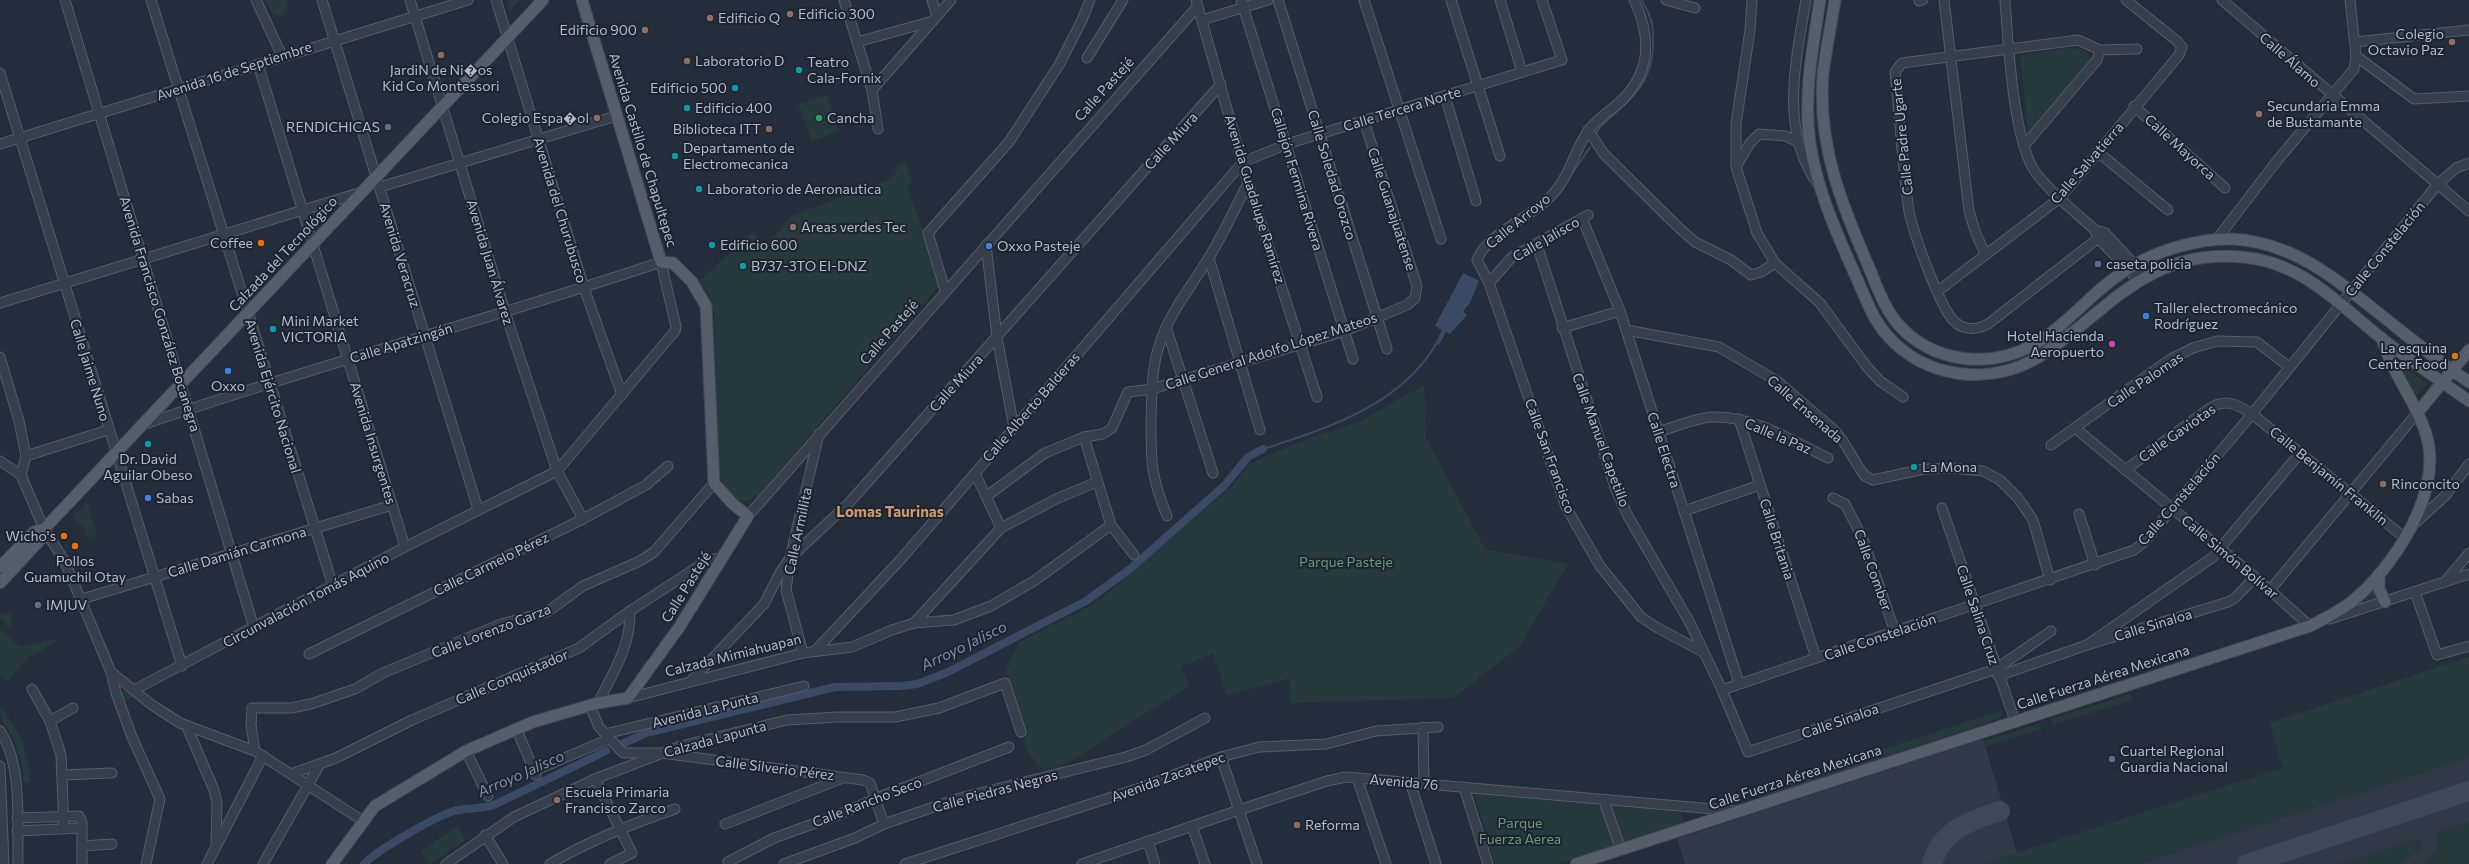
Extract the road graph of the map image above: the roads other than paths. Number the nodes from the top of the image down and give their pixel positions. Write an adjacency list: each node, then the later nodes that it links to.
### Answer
1 (65, 0): 63 (street, Avenida Francisco González Bocanegra)
2 (151, 0): 55 (street, Avenida Ejército Nacional)
3 (256, 0): 46 (street)
4 (322, 0): 40 (street, Avenida Veracruz)
5 (410, 0): 35 (street, Avenida Juan Álvarez)
6 (468, 0): 35 (street, Avenida 16 de Septiembre)
7 (496, 0): 39 (street, Avenida del Churubusco)
8 (543, 0): 39 (main road, Calzada del Tecnológico)
9 (582, 0): 64 (main road, Avenida Castillo de Chapultepec)
10 (844, 0): 41 (street)
11 (932, 0): 36 (street)
12 (951, 0): 36 (street)
13 (1090, 0): 111 (street)
14 (1123, 0): 49 (street)
15 (1268, 0): 33 (street)
16 (1278, 0): 68 (street, Calle Soledad Orozco)
17 (1364, 0): 62 (street)
18 (1451, 0): 54 (street)
19 (1500, 0): 51 (street)
20 (1542, 0): 51 (street, Calle Tercera Norte)
21 (1634, 0): 67 (street, Calle Arroyo)
22 (1666, 0): 34 (street)
23 (1752, 0): 80 (street)
24 (1806, 0): 71 (street)
25 (1820, 0): 83 (main road)
26 (1835, 0): 106 (main road)
27 (1944, 0): 47 (street)
28 (2006, 0): 43 (street)
29 (2126, 0): 61 (street, Calle Salvatierra)
30 (2222, 0): 58 (street, Calle Álamo)
31 (2350, 0): 42 (street)
32 (1197, 3): 37 (street, Avenida Guadalupe Ramírez); 98 (street, Calle Pastejé)
33 (1242, 4): 37 (street); 73 (street, Callejón Fermina Rivera)
34 (1695, 8)
35 (415, 16): 40 (street, Avenida 16 de Septiembre); 60 (street, Avenida Juan Álvarez)
36 (935, 19): 41 (street); 56 (street)
37 (1202, 20): 53 (street, Avenida Guadalupe Ramírez)
38 (2469, 30): 42 (street)
39 (508, 37): 60 (main road, Calzada del Tecnológico); 70 (street, Avenida del Churubusco)
40 (335, 40): 46 (street, Avenida 16 de Septiembre); 81 (street, Avenida Veracruz)
41 (857, 42): 56 (street)
42 (2355, 42): 48 (street)
43 (2009, 49): 45 (street, Calle Padre Ugarte); 47 (street, Calle Padre Ugarte); 74 (street)
44 (2137, 49): 45 (street)
45 (2100, 50): 74 (street)
46 (282, 56): 50 (street, Avenida 16 de Septiembre)
47 (1950, 56): 100 (street); 112 (street, Calle Padre Ugarte)
48 (2356, 56): 58 (street); 59 (street)
49 (1086, 58)
50 (258, 64): 55 (street, Avenida 16 de Septiembre); 89 (street, Avenida Insurgentes)
51 (1522, 72): 54 (street, Calle Tercera Norte)
52 (0, 73): 69 (street, Calle Jaime Nuno)
53 (1221, 84): 77 (street, Avenida Guadalupe Ramírez); 127 (street, Calle Miura)
54 (1477, 86): 57 (street, Calle Tercera Norte); 76 (street)
55 (178, 89): 63 (street, Avenida 16 de Septiembre); 93 (street, Avenida Ejército Nacional)
56 (872, 90): 66 (street)
57 (1445, 96): 62 (street, Calle Tercera Norte); 88 (street)
58 (2332, 96): 84 (street, Calle Álamo); 96 (street)
59 (2469, 96)
60 (443, 106): 78 (street, Avenida Juan Álvarez); 81 (main road, Calzada del Tecnológico)
61 (2134, 106): 75 (street, Calle Salvatierra); 85 (street, Calle Mayorca)
62 (1399, 110): 65 (street, Calle Tercera Norte); 95 (street)
63 (99, 114): 69 (street, Avenida 16 de Septiembre); 102 (street, Avenida Francisco González Bocanegra)
64 (616, 116): 70 (street); 104 (main road, Avenida Castillo de Chapultepec)
65 (1364, 121): 68 (street, Calle Tercera Norte); 114 (street, Calle Guanajuatense)
66 (878, 129)
67 (1588, 130): 103 (street, Calle Arroyo); 105 (street)
68 (1320, 134): 73 (street, Calle Tercera Norte); 120 (street, Calle Soledad Orozco)
69 (20, 137): 72 (street, Avenida 16 de Septiembre); 109 (street, Calle Jaime Nuno)
70 (539, 139): 78 (street); 110 (street, Avenida del Churubusco)
71 (1796, 141): 80 (street); 83 (street)
72 (0, 144)
73 (1287, 144): 77 (street, Calle Tercera Norte); 125 (street, Callejón Fermina Rivera)
74 (2024, 146): 87 (street)
75 (2098, 152): 87 (street, Calle Salvatierra); 90 (street)
76 (1500, 156)
77 (1243, 162): 82 (street, Avenida Guadalupe Ramírez); 154 (street, Calle Alberto Balderas)
78 (460, 163): 81 (street); 118 (street, Avenida Juan Álvarez)
79 (2469, 163): 84 (street, Calle Constelación)
80 (1736, 167): 105 (street)
81 (378, 182): 86 (main road, Calzada del Tecnológico); 126 (street, Avenida Veracruz)
82 (1248, 184): 101 (street); 129 (street, Avenida Guadalupe Ramírez)
83 (1819, 185): 107 (main road)
84 (2437, 185): 91 (street, Calle Álamo); 113 (street, Calle Constelación)
85 (2225, 188)
86 (362, 192): 89 (street); 97 (main road, Calzada del Tecnológico)
87 (2060, 198): 94 (street); 100 (street, Calle Salvatierra)
88 (1476, 201)
89 (301, 210): 93 (street); 97 (street, Avenida Insurgentes)
90 (2168, 210)
91 (2469, 211)
92 (1585, 217): 99 (street, Calle Jalisco); 117 (street, Calle Electra)
93 (223, 235): 102 (street); 119 (street, Avenida Ejército Nacional)
94 (2102, 236): 106 (street); 106 (street); 112 (street, Calle Padre Ugarte)
95 (1441, 239)
96 (2217, 239): 106 (main road); 113 (main road)
97 (312, 245): 119 (main road, Calzada del Tecnológico); 133 (street, Avenida Insurgentes)
98 (986, 245): 111 (street, Calle Pastejé); 127 (street)
99 (1537, 245): 108 (street, Calle Jalisco); 122 (street, Calle Manuel Capetillo)
100 (1986, 255): 112 (street, Calle Salvatierra)
101 (1209, 258): 121 (street); 135 (street)
102 (144, 259): 109 (street); 142 (street, Avenida Francisco González Bocanegra)
103 (1477, 260): 108 (street, Calle San Francisco)
104 (661, 262): 110 (street, Calle Apatzingán); 124 (street, Avenida Castillo de Chapultepec); 175 (main road, Avenida Castillo de Chapultepec)
105 (1775, 263): 147 (street)
106 (2131, 266): 107 (street)
107 (2143, 279): 116 (main road)
108 (1488, 283): 227 (street, Calle San Francisco)
109 (64, 284): 115 (street); 156 (street, Calle Jaime Nuno)
110 (584, 288): 118 (street, Calle Apatzingán); 145 (street, Avenida del Churubusco)
111 (945, 290): 159 (street, Calle Pastejé)
112 (1938, 291)
113 (2351, 291): 116 (street, Calle Constelación); 137 (main road)
114 (1415, 298): 120 (street, Calle General Adolfo López Mateos)
115 (0, 303)
116 (2340, 304): 128 (main road); 136 (street, Calle Constelación)
117 (1620, 311): 122 (street); 123 (street, Calle Electra)
118 (505, 312): 126 (street, Calle Apatzingán); 170 (street, Avenida Juan Álvarez)
119 (247, 314): 142 (main road, Calzada del Tecnológico); 143 (street, Avenida Ejército Nacional)
120 (1376, 318): 125 (street, Calle General Adolfo López Mateos); 130 (street, Calle Soledad Orozco)
121 (1166, 327): 139 (street); 144 (street)
122 (1562, 328): 227 (street, Calle Manuel Capetillo)
123 (1626, 330): 158 (street, Calle Electra); 208 (street, Calle Ensenada)
124 (675, 331): 145 (street, Circunvalación Tomás Aquino)
125 (1345, 331): 129 (street, Calle General Adolfo López Mateos); 134 (street, Callejón Fermina Rivera)
126 (425, 336): 133 (street, Calle Apatzingán); 183 (street, Avenida Veracruz)
127 (997, 338): 154 (street); 201 (street, Calle Miura)
128 (2382, 338): 140 (main road); 150 (main road, Calle Fuerza Aérea Mexicana)
129 (1300, 345): 135 (street, Calle General Adolfo López Mateos); 146 (street, Avenida Guadalupe Ramírez)
130 (1387, 349)
131 (2469, 350): 137 (main road)
132 (0, 357): 138 (street)
133 (347, 359): 143 (street, Calle Apatzingán); 180 (street, Avenida Insurgentes)
134 (1353, 359)
135 (1240, 363): 139 (street, Calle General Adolfo López Mateos); 157 (street)
136 (2289, 367): 151 (street, Calle Constelación); 155 (street, Calle Palomas)
137 (2452, 370): 140 (main road); 141 (main road)
138 (3, 380): 164 (street)
139 (1183, 380): 144 (street, Calle General Adolfo López Mateos); 172 (street)
140 (2442, 382): 148 (main road); 150 (main road)
141 (2469, 382)
142 (181, 384): 149 (street, Avenida Francisco González Bocanegra); 153 (main road, Calzada del Tecnológico)
143 (269, 384): 149 (street, Calle Apatzingán); 193 (street, Avenida Ejército Nacional)
144 (1152, 389): 160 (street, Calle General Adolfo López Mateos); 187 (street)
145 (622, 395): 170 (street, Circunvalación Tomás Aquino)
146 (1316, 397)
147 (1903, 398)
148 (2469, 401)
149 (188, 410): 153 (street, Calle Apatzingán); 198 (street, Avenida Francisco González Bocanegra)
150 (2418, 412): 177 (street); 190 (main road, Calle Fuerza Aérea Mexicana)
151 (2252, 414): 163 (street, Calle Benjamín Franklin); 169 (street, Calle Gaviotas); 182 (street, Calle Constelación)
152 (1739, 419): 158 (street, Calle la Paz); 165 (street, Calle la Paz); 176 (street, Calle Britania)
153 (142, 425): 162 (main road, Calzada del Tecnológico)
154 (1014, 428): 171 (street, Calle Alberto Balderas)
155 (2075, 428): 161 (street, Calle Palomas); 169 (street, Calle Simón Bolívar)
156 (108, 430): 162 (street, Calle Jaime Nuno); 164 (street)
157 (1260, 430)
158 (1658, 432): 184 (street, Calle Electra)
159 (820, 433): 186 (street, Calle Pastejé); 201 (street, Calle Armillita)
160 (1084, 437): 174 (street); 178 (street)
161 (2051, 445)
162 (115, 453): 192 (main road, Calzada del Tecnológico); 206 (street, Calle Jaime Nuno)
163 (2300, 453): 177 (street, Calle Benjamín Franklin); 196 (street)
164 (26, 456): 173 (street)
165 (1828, 458)
166 (0, 461): 173 (street)
167 (2469, 464): 190 (street)
168 (668, 466): 188 (street, Calle Carmelo Pérez)
169 (2124, 470): 182 (street, Calle Simón Bolívar)
170 (557, 471): 183 (street, Circunvalación Tomás Aquino); 188 (street, Avenida Juan Álvarez)
171 (975, 473): 178 (street); 225 (street, Calle Alberto Balderas)
172 (1213, 473)
173 (21, 475): 192 (street)
174 (1097, 482): 189 (street); 191 (street)
175 (714, 483): 186 (main road); 256 (street, Calle Lorenzo Garza)
176 (1760, 485): 184 (street); 229 (street, Calle Britania)
177 (2351, 494): 194 (street, Calle Benjamín Franklin); 212 (street)
178 (987, 496): 191 (street)
179 (1832, 498): 222 (street, Calle Comber)
180 (392, 505): 193 (street, Calle Damián Carmona); 195 (street, Avenida Insurgentes)
181 (1942, 508): 216 (street, Calle Salina Cruz)
182 (2172, 508): 196 (street, Calle Simón Bolívar); 202 (street, Calle Constelación)
183 (478, 509): 195 (street, Circunvalación Tomás Aquino)
184 (1684, 511): 234 (street, Calle Electra)
185 (2080, 514): 202 (street)
186 (748, 516): 200 (main road, Calle Pastejé)
187 (1167, 516)
188 (583, 519): 228 (street, Calle Carmelo Pérez)
189 (1111, 525): 199 (street); 218 (street, Calzada Mimiahuapan)
190 (2411, 526): 194 (main road, Calle Fuerza Aérea Mexicana)
191 (1001, 528): 218 (street)
192 (44, 529): 203 (main road, Calzada del Tecnológico); 210 (main road, Calzada del Tecnológico); 214 (street)
193 (314, 529): 198 (street, Calle Damián Carmona); 211 (street, Avenida Ejército Nacional)
194 (2405, 538): 204 (main road, Calle Fuerza Aérea Mexicana)
195 (405, 547): 211 (street, Circunvalación Tomás Aquino)
196 (2221, 549): 207 (street, Calle Simón Bolívar); 223 (street)
197 (2469, 553): 209 (street)
198 (232, 554): 206 (street, Calle Damián Carmona); 220 (street, Avenida Francisco González Bocanegra)
199 (1134, 555)
200 (721, 558): 217 (street, Calle Conquistador); 240 (main road, Calle Pastejé)
201 (790, 558): 226 (street, Calle Armillita); 233 (street, Calle Miura)
202 (2094, 565): 208 (street, Calle Constelación)
203 (0, 567)
204 (2379, 574): 215 (main road); 219 (main road, Calle Fuerza Aérea Mexicana)
205 (2469, 574): 209 (street)
206 (154, 577): 214 (street, Calle Damián Carmona); 230 (street, Calle Jaime Nuno)
207 (2256, 577): 212 (street, Calle Simón Bolívar); 223 (street, Calle Sinaloa)
208 (2050, 580): 216 (street, Calle Constelación)
209 (2445, 582): 213 (street)
210 (0, 583)
211 (333, 586): 220 (street, Circunvalación Tomás Aquino)
212 (2270, 590): 219 (street, Calle Simón Bolívar)
213 (2415, 592): 215 (street); 224 (street)
214 (82, 599): 231 (street)
215 (2385, 602): 219 (street)
216 (1974, 605): 222 (street, Calle Constelación); 232 (street, Calle Salina Cruz)
217 (630, 611): 241 (street); 258 (street, Calle Conquistador)
218 (914, 623): 225 (street, Calzada Mimiahuapan)
219 (2310, 626): 245 (main road, Calle Fuerza Aérea Mexicana)
220 (254, 628): 230 (street, Circunvalación Tomás Aquino)
221 (2051, 631): 232 (street)
222 (1895, 632): 229 (street, Calle Constelación)
223 (2087, 646): 232 (street, Calle Sinaloa)
224 (2469, 646)
225 (816, 650): 226 (street, Calzada Mimiahuapan)
226 (803, 652): 233 (street, Calzada Mimiahuapan)
227 (1703, 652): 238 (street, Calle Manuel Capetillo)
228 (309, 654)
229 (1816, 658): 234 (street, Calle Constelación)
230 (182, 666): 236 (street, Circunvalación Tomás Aquino)
231 (111, 672): 236 (street); 239 (street)
232 (1997, 672): 238 (street, Calle Sinaloa); 245 (street, Calle Salina Cruz)
233 (691, 681): 240 (street, Calzada Mimiahuapan)
234 (1739, 684): 238 (street, Calle Constelación)
235 (804, 686): 252 (street, Avenida La Punta)
236 (131, 688): 239 (street, Circunvalación Tomás Aquino); 246 (street)
237 (32, 689): 244 (street)
238 (1722, 690)
239 (116, 693): 299 (street)
240 (628, 698): 241 (main road, Calzada Mimiahuapan)
241 (594, 704): 248 (main road, Calzada Mimiahuapan); 252 (street, Calle Silverio Pérez)
242 (73, 708): 244 (street)
243 (1205, 718): 282 (street, Calle Piedras Negras)
244 (50, 720): 262 (street)
245 (2015, 721): 277 (main road, Calle Fuerza Aérea Mexicana)
246 (187, 727): 256 (street); 290 (street)
247 (1438, 727): 249 (street, Avenida Zacatepec)
248 (516, 728): 252 (street); 254 (main road, Calzada Mimiahuapan)
249 (1423, 728): 257 (street, Avenida Zacatepec); 267 (street)
250 (0, 731): 270 (street)
251 (1021, 732): 255 (street, Calzada Lapunta)
252 (607, 737): 255 (street, Calle Silverio Pérez)
253 (1009, 747): 273 (street, Calle Rancho Seco)
254 (466, 751): 271 (street); 280 (main road, Calzada Mimiahuapan)
255 (662, 753): 263 (street, Calle Silverio Pérez); 265 (street, Calzada Lapunta)
256 (259, 754): 261 (street); 290 (street)
257 (1221, 757): 276 (street); 308 (street, Avenida Zacatepec)
258 (320, 764): 261 (street, Calle Conquistador); 268 (street)
259 (0, 766): 272 (street)
260 (112, 773): 262 (street)
261 (291, 774): 268 (street)
262 (62, 775): 278 (street)
263 (845, 777): 273 (street, Calle Silverio Pérez); 281 (street)
264 (1357, 778): 266 (street, Avenida 76); 276 (street, Avenida 76); 313 (street)
265 (595, 779): 285 (street); 288 (street, Calzada Lapunta)
266 (1410, 782): 267 (street, Avenida 76); 314 (street)
267 (1424, 783): 269 (street, Avenida 76)
268 (309, 786): 280 (street); 301 (street)
269 (1464, 787): 274 (street, Avenida 76); 315 (street)
270 (16, 796): 272 (street); 279 (street)
271 (488, 796)
272 (1, 797): 296 (street)
273 (877, 798): 282 (street, Calle Silverio Pérez); 295 (street, Calle Rancho Seco)
274 (1604, 800): 277 (street, Avenida 76); 293 (street)
275 (675, 809): 285 (street)
276 (1240, 810): 283 (street, Avenida 76); 312 (street)
277 (1739, 811): 293 (main road, Calle Fuerza Aérea Mexicana)
278 (64, 816): 279 (street); 284 (street); 286 (street)
279 (16, 818): 287 (street)
280 (363, 821): 302 (main road, Calzada Mimiahuapan)
281 (725, 824)
282 (884, 824): 307 (street, Calle Piedras Negras)
283 (1192, 826): 289 (street, Avenida 76); 311 (street)
284 (82, 828): 286 (street); 292 (street)
285 (620, 828): 305 (street); 306 (street)
286 (64, 829): 287 (street)
287 (17, 831): 297 (street)
288 (485, 835): 303 (street, Calzada Lapunta); 304 (street)
289 (1148, 842): 294 (street, Avenida 76); 310 (street)
290 (216, 843): 300 (street)
291 (112, 844): 292 (street)
292 (82, 846): 298 (street)
293 (1621, 850): 316 (main road, Calle Fuerza Aérea Mexicana)
294 (1103, 861): 309 (street, Avenida 76)
295 (728, 862)
296 (4, 864)
297 (18, 864)
298 (82, 864)
299 (146, 864)
300 (207, 864)
301 (263, 864)
302 (332, 864)
303 (446, 864)
304 (503, 864)
305 (550, 864)
306 (610, 864)
307 (784, 864)
308 (905, 864)
309 (1082, 864)
310 (1155, 864)
311 (1205, 864)
312 (1257, 864)
313 (1386, 864)
314 (1436, 864)
315 (1488, 864)
316 (1576, 864)

